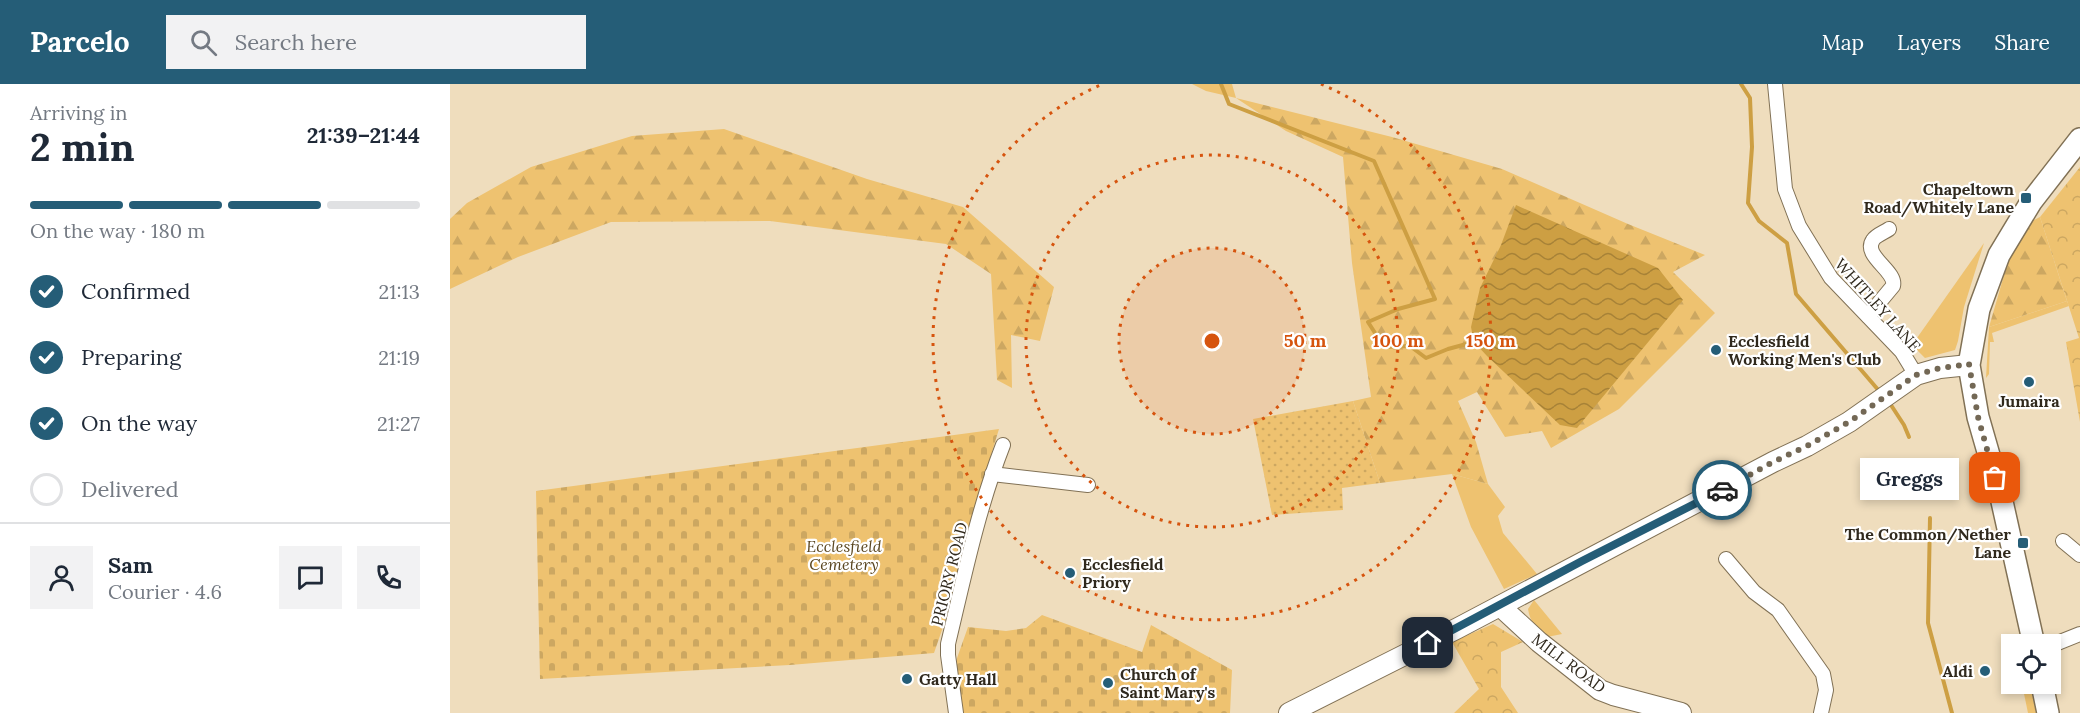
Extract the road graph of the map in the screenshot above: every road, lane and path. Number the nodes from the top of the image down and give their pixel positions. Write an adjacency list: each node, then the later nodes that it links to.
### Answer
1 (1775, 84): 4 (street, WHITLEY LANE)
2 (2080, 139): 5 (main road)
3 (1889, 229): 4 (street)
4 (1868, 316): 6 (street, WHITLEY LANE)
5 (1969, 364): 6 (main road); 14 (main road)
6 (1916, 375): 13 (main road)
7 (1003, 445): 8 (street, PRIORY ROAD)
8 (992, 474): 9 (street); 19 (street, PRIORY ROAD)
9 (1088, 485)
10 (2063, 541): 11 (street)
11 (2080, 555)
12 (1726, 560): 22 (street)
13 (1500, 606): 18 (main road, MILL ROAD); 20 (main road)
14 (2032, 634)
15 (2080, 634): 16 (street)
16 (2061, 642)
17 (2044, 694): 23 (main road)
18 (1629, 706): 21 (main road, MILL ROAD)
19 (956, 713)
20 (1289, 713)
21 (1681, 713)
22 (1821, 713)
23 (2048, 713)

